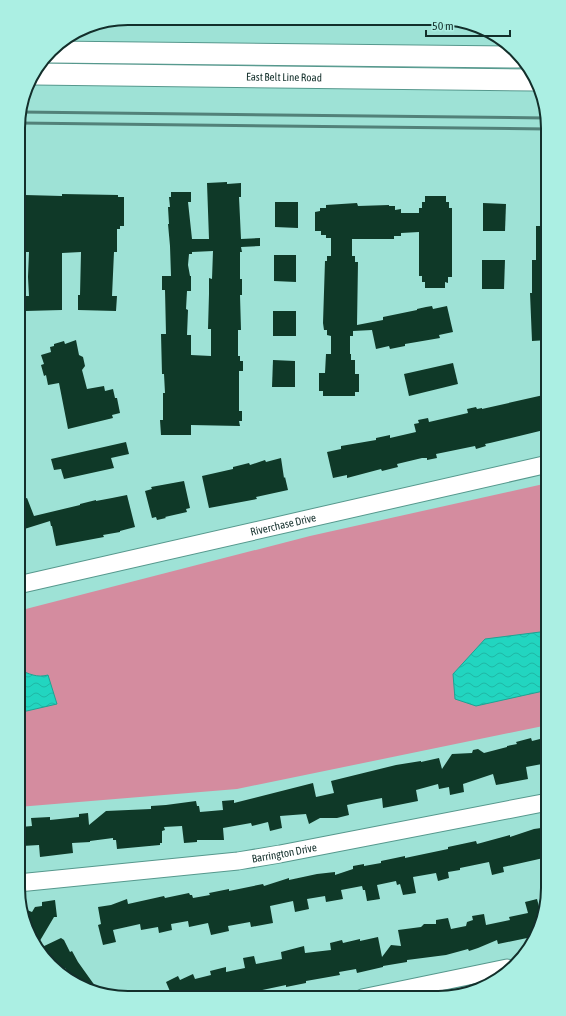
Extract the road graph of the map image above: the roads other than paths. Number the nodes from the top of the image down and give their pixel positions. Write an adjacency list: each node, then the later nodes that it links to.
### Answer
1 (59, 52): 2 (main road, East Belt Line Road)
2 (434, 57): 3 (main road, East Belt Line Road); 5 (main road)
3 (512, 57)
4 (40, 74): 5 (main road, East Belt Line Road)
5 (434, 79): 6 (main road, East Belt Line Road)
6 (528, 80)
7 (541, 466): 8 (street, Riverchase Drive)
8 (25, 583)
9 (541, 803): 10 (street, Barrington Drive)
10 (25, 882)
11 (501, 969): 12 (street)
12 (396, 991)

